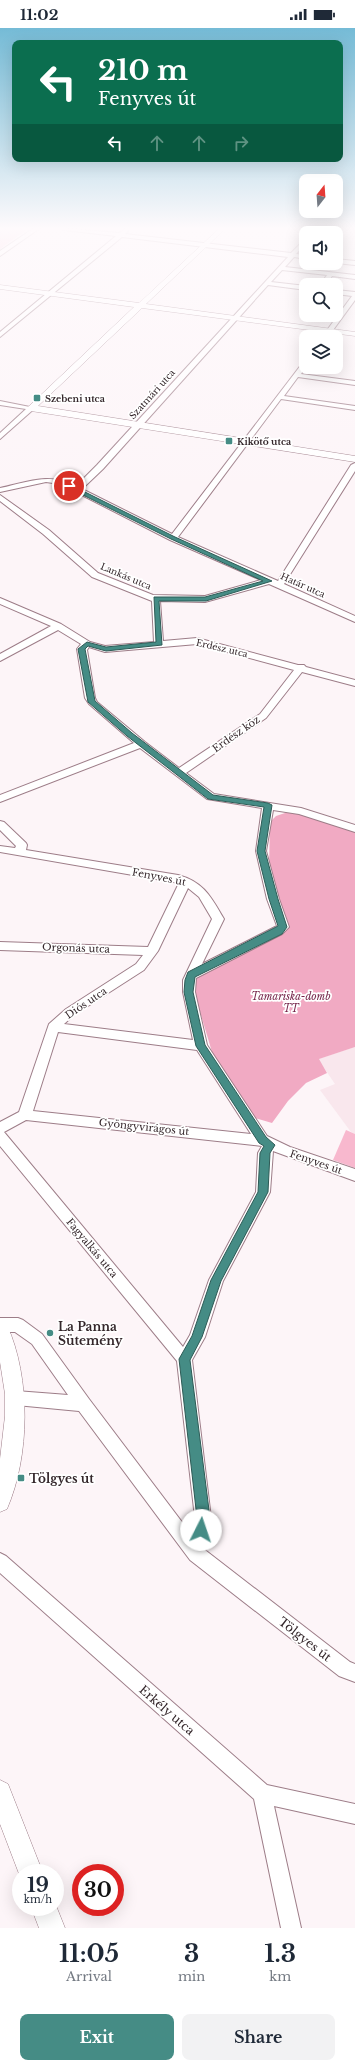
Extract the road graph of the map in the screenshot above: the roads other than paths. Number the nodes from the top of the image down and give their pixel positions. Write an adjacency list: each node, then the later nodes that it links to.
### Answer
1 (23, 317): 10 (street)
2 (129, 317): 16 (street)
3 (224, 317): 5 (street)
4 (340, 317): 7 (street)
5 (235, 318): 6 (street); 18 (street, Szatmári utca)
6 (305, 330)
7 (331, 330)
8 (343, 334): 9 (street)
9 (355, 334)
10 (0, 335)
11 (299, 371): 12 (street)
12 (296, 375): 13 (street); 14 (street)
13 (355, 384)
14 (279, 397): 17 (street); 20 (street)
15 (0, 403): 16 (street)
16 (31, 408): 18 (street); 19 (street)
17 (355, 408)
18 (138, 425): 20 (street); 24 (street, Szatmári utca)
19 (0, 437)
20 (244, 441): 21 (street); 26 (street)
21 (355, 459)
22 (355, 465): 28 (street)
23 (0, 490): 24 (street, Határ utca)
24 (76, 490): 26 (street, Határ utca)
25 (0, 497): 29 (street, Lankás utca)
26 (173, 538): 27 (street, Határ utca)
27 (269, 581): 28 (street, Határ utca); 29 (street, Lankás utca)
28 (279, 586): 31 (street, Határ utca)
29 (156, 599): 34 (street)
30 (0, 600): 32 (street, Erdész utca)
31 (355, 619)
32 (58, 626): 33 (street, Erdész utca); 35 (street)
33 (87, 644): 34 (street, Erdész utca); 38 (street)
34 (160, 644): 36 (street, Erdész utca)
35 (0, 658)
36 (300, 667): 37 (street, Erdész utca); 39 (street, Erdész köz)
37 (355, 683)
38 (141, 744): 39 (street); 40 (street)
39 (179, 773): 41 (street)
40 (0, 799)
41 (268, 805): 43 (street); 49 (street)
42 (0, 824): 45 (street)
43 (355, 828)
44 (0, 849): 45 (street, Fenyves út)
45 (20, 853): 46 (street, Fenyves út)
46 (186, 881): 48 (street, Diós utca); 49 (street, Fenyves út)
47 (0, 946): 48 (street, Orgonás utca)
48 (152, 950): 50 (street, Diós utca)
49 (191, 975): 51 (street, Fenyves út)
50 (53, 1027): 51 (street); 52 (street)
51 (201, 1046): 55 (street, Fenyves út)
52 (25, 1115): 53 (street); 55 (street, Gyöngyvirágos út)
53 (0, 1128)
54 (0, 1136): 59 (street, Fagyalkás utca)
55 (266, 1142): 56 (street, Fenyves út); 59 (street)
56 (355, 1175)
57 (0, 1325): 61 (street, Tölgyes út)
58 (0, 1331): 60 (street)
59 (184, 1359): 63 (street)
60 (16, 1398): 61 (street); 62 (street)
61 (83, 1404): 63 (street, Tölgyes út)
62 (0, 1502)
63 (196, 1554): 65 (street, Tölgyes út)
64 (0, 1562): 67 (street, Erkély utca)
65 (355, 1672)
66 (0, 1792): 69 (street)
67 (262, 1794): 68 (street, Erkély utca); 72 (street)
68 (355, 1814)
69 (28, 1864)
70 (47, 1916): 71 (street)
71 (52, 1928)
72 (292, 1928)

